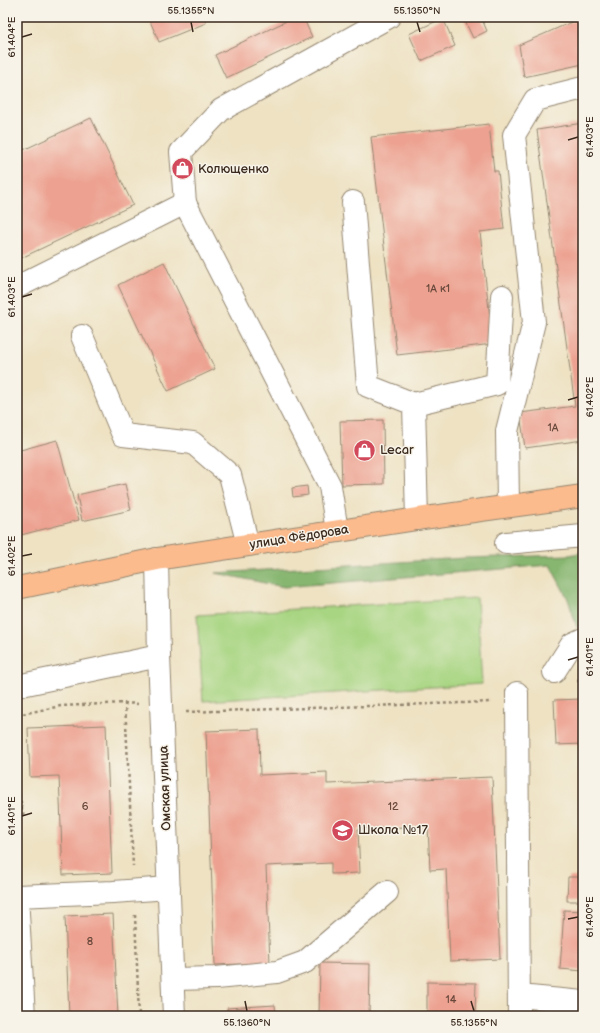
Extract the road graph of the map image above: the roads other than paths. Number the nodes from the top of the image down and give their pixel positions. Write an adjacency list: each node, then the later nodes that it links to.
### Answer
1 (389, 17): 4 (street)
2 (583, 88): 10 (street)
3 (353, 202): 8 (street)
4 (185, 203): 5 (street); 12 (street)
5 (17, 288)
6 (502, 296): 8 (street)
7 (82, 336): 15 (street)
8 (414, 404): 11 (street)
9 (583, 496): 10 (main road, улица Фёдорова)
10 (508, 506): 11 (main road, улица Фёдорова)
11 (417, 519): 12 (main road, улица Фёдорова)
12 (337, 531): 15 (main road, улица Фёдорова)
13 (583, 536): 14 (street)
14 (506, 543)
15 (248, 544): 16 (main road, улица Фёдорова)
16 (157, 559): 17 (main road, улица Фёдорова); 19 (street, Омская улица)
17 (17, 588)
18 (583, 639): 20 (street)
19 (159, 656): 21 (street); 23 (street, Омская улица)
20 (562, 677)
21 (17, 686)
22 (517, 693): 28 (street)
23 (170, 888): 25 (street); 26 (street, Омская улица)
24 (387, 892): 26 (street)
25 (17, 896): 29 (street)
26 (173, 979): 30 (street, Омская улица)
27 (583, 1002): 28 (street)
28 (519, 1006)
29 (24, 1016)
30 (174, 1016)

